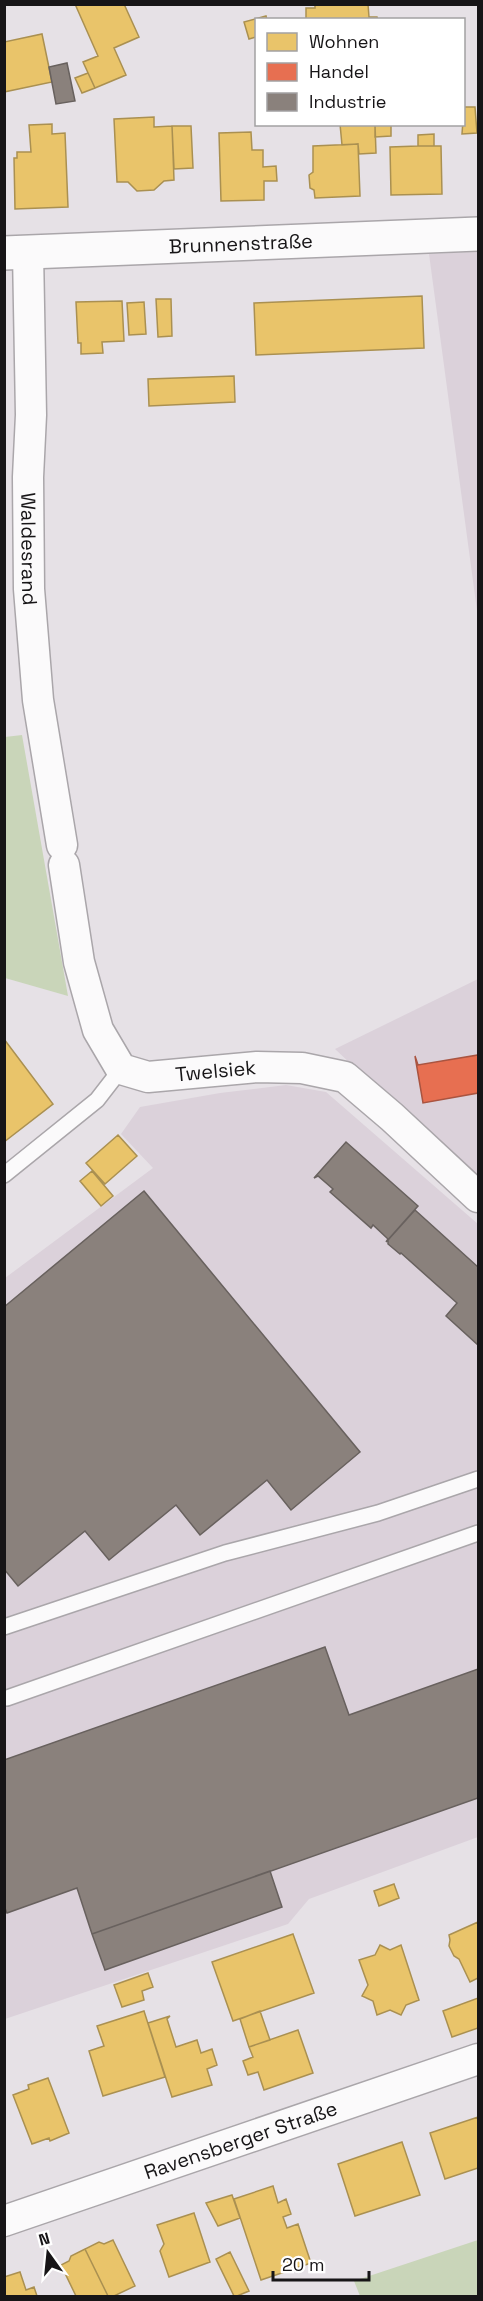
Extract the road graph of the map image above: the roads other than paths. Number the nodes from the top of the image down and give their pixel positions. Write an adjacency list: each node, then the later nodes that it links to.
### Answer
1 (478, 234): 2 (street, Brunnenstraße)
2 (16, 253): 3 (street, Waldesrand)
3 (121, 1069): 4 (lane); 5 (street, Twelsiek)
4 (4, 1175)
5 (478, 1197)
6 (478, 1479): 8 (lane)
7 (478, 1533): 9 (lane)
8 (4, 1627)
9 (7, 1698)
10 (478, 2060): 11 (street, Ravensberger Straße)
11 (4, 2221)

